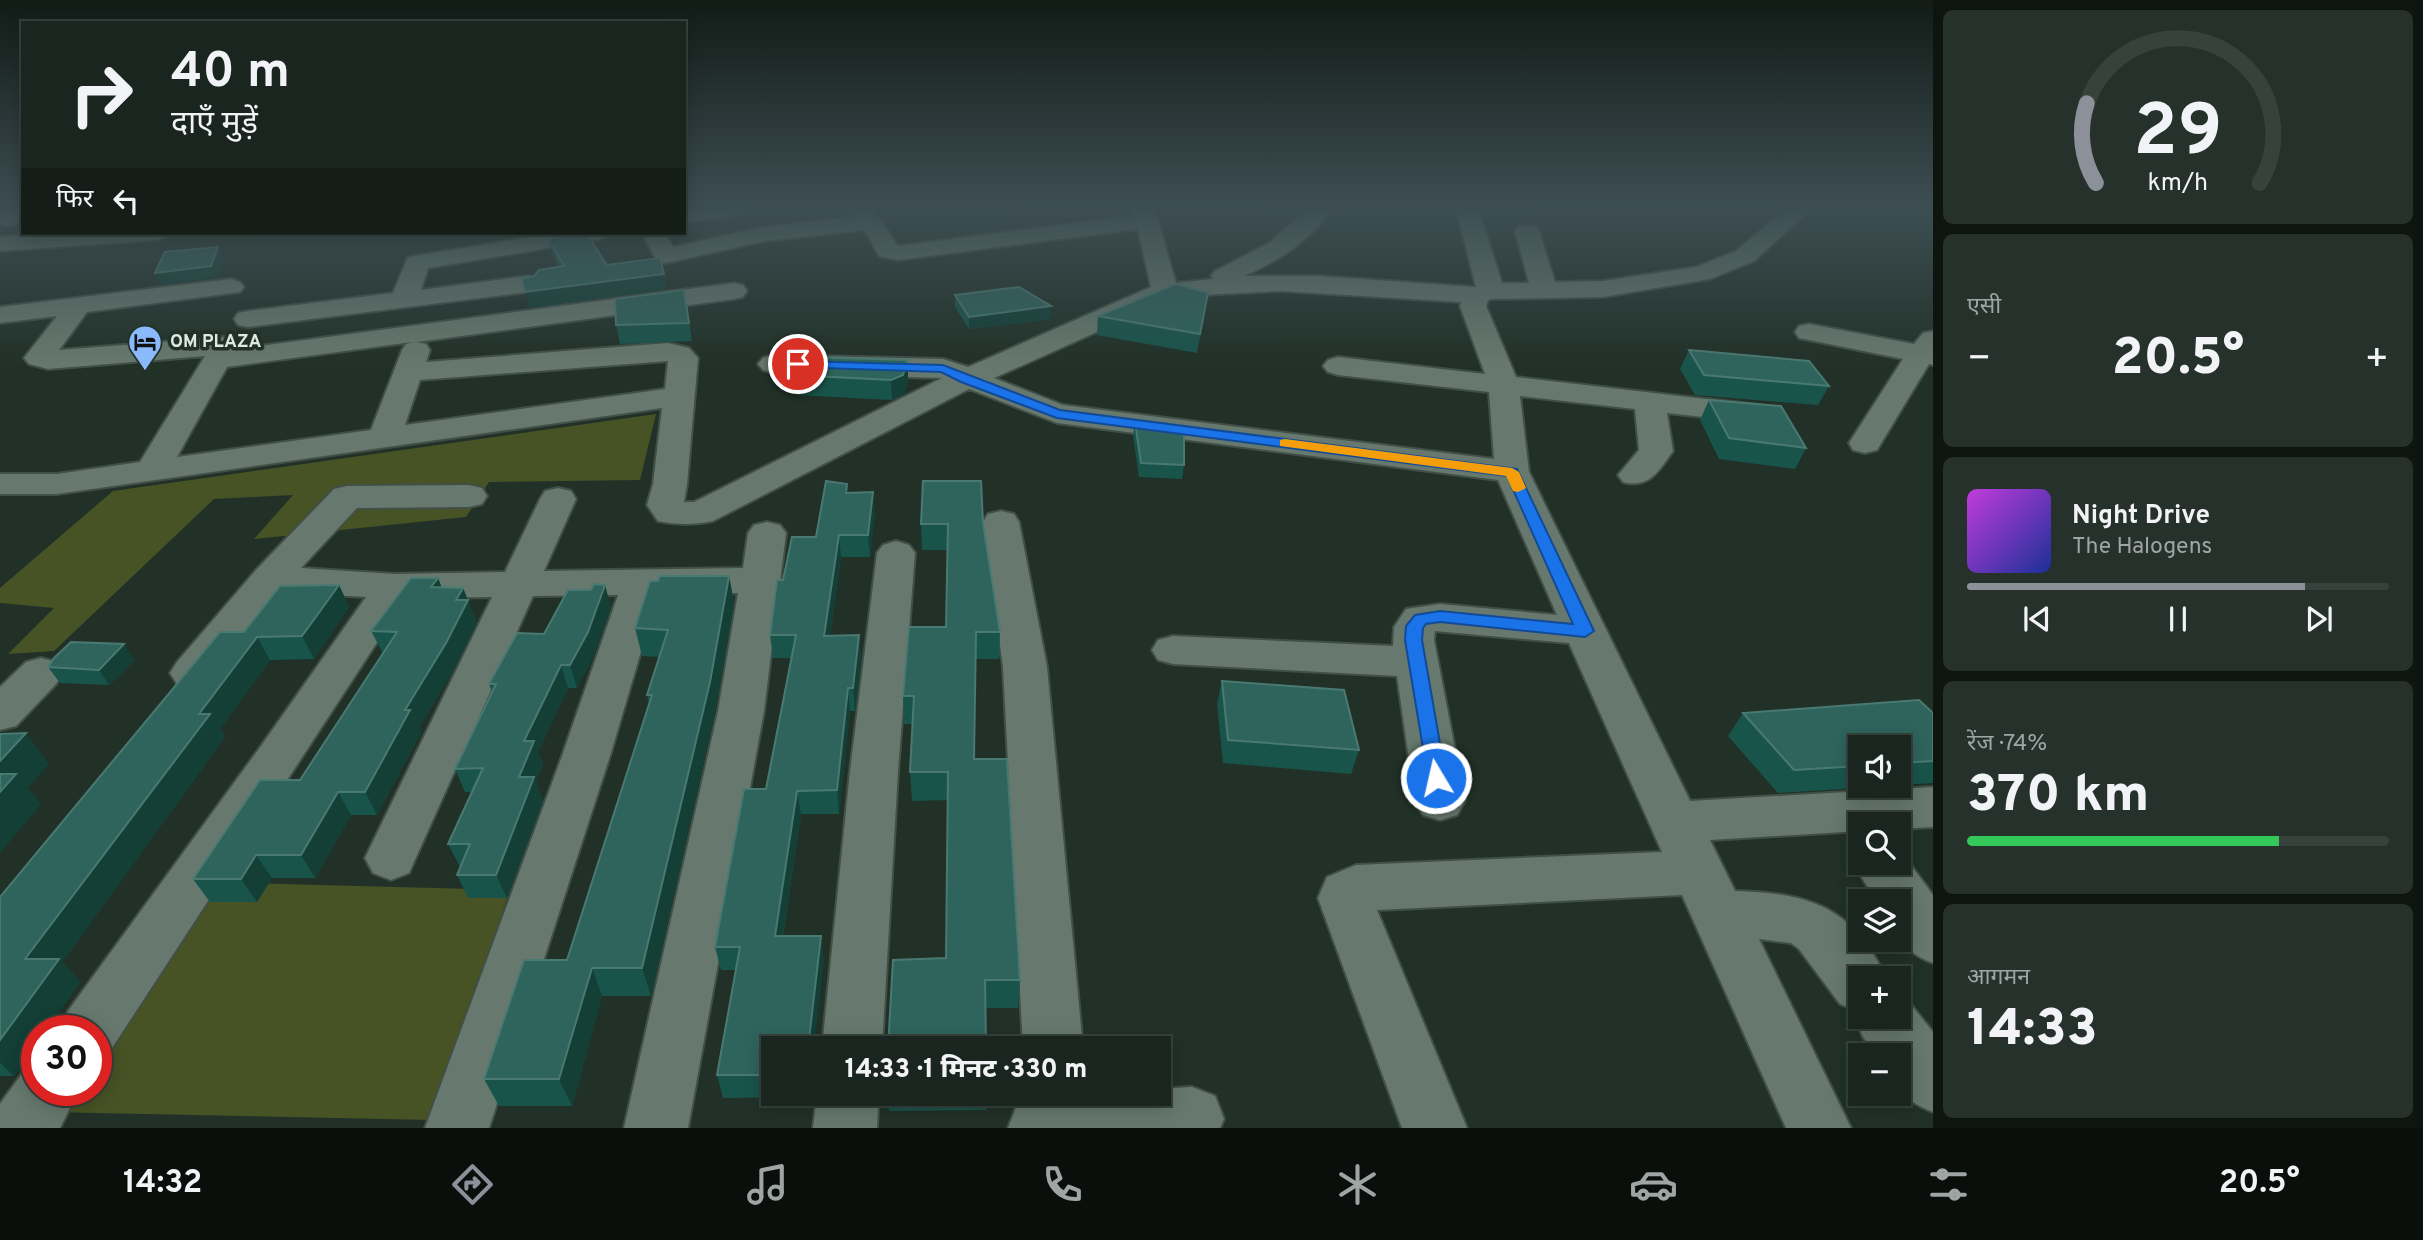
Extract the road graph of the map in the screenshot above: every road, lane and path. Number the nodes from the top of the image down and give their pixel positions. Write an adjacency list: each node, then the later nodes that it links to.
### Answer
1 (425, 261): 14 (street)
2 (1157, 261): 12 (street)
3 (1257, 261): 8 (street)
4 (1478, 261): 13 (street)
5 (1536, 261): 11 (street)
6 (1734, 261): 11 (street)
7 (528, 284): 14 (street)
8 (1199, 286): 12 (street); 13 (street)
9 (230, 287): 15 (street)
10 (734, 290): 18 (street)
11 (1545, 290): 13 (street)
12 (1162, 293): 25 (street)
13 (1484, 293): 26 (street)
14 (404, 300): 17 (street)
15 (80, 304): 16 (street); 21 (street)
16 (0, 315)
17 (248, 319)
18 (424, 326): 21 (street); 24 (street)
19 (1810, 332): 20 (street)
20 (1929, 349): 31 (street)
21 (217, 360): 32 (street)
22 (773, 364): 25 (street)
23 (1338, 366): 26 (street)
24 (408, 372): 27 (street); 30 (street)
25 (966, 380): 27 (street); 33 (street)
26 (1504, 385): 28 (street); 33 (street)
27 (679, 396): 30 (street)
28 (1650, 402): 29 (street); 34 (street)
29 (1764, 415)
30 (385, 437): 32 (street)
31 (1866, 443)
32 (153, 469): 35 (street)
33 (1512, 472): 44 (street)
34 (1635, 475)
35 (0, 484)
36 (469, 496): 40 (street)
37 (558, 499): 42 (street)
38 (1001, 522): 63 (street)
39 (896, 554): 62 (street)
40 (270, 579): 43 (street); 48 (street)
41 (642, 582): 42 (street); 72 (street); 73 (street)
42 (518, 585): 43 (street); 55 (street)
43 (394, 586): 60 (street)
44 (1585, 631): 46 (street); 53 (street)
45 (1173, 650): 46 (street)
46 (1418, 662): 50 (street)
47 (41, 673): 49 (street)
48 (169, 702)
49 (0, 714)
50 (1440, 801)
51 (1933, 807): 52 (street)
52 (1909, 812)
53 (1675, 822): 54 (street); 57 (street)
54 (1848, 824)
55 (391, 858)
56 (1888, 875): 58 (street)
57 (1709, 893): 59 (street); 77 (street); 78 (street)
58 (1933, 939)
59 (1848, 969)
60 (100, 1015)
61 (1893, 1029): 64 (street)
62 (853, 1036)
63 (1052, 1036)
64 (1933, 1081)
65 (37, 1106): 70 (street)
66 (847, 1106): 74 (street)
67 (1057, 1106): 76 (street)
68 (1192, 1119): 76 (street)
69 (10, 1128): 70 (street)
70 (22, 1128): 71 (street)
71 (28, 1128)
72 (457, 1128)
73 (656, 1128)
74 (845, 1128)
75 (1040, 1128): 76 (street)
76 (1058, 1128)
77 (1435, 1128)
78 (1819, 1128)

